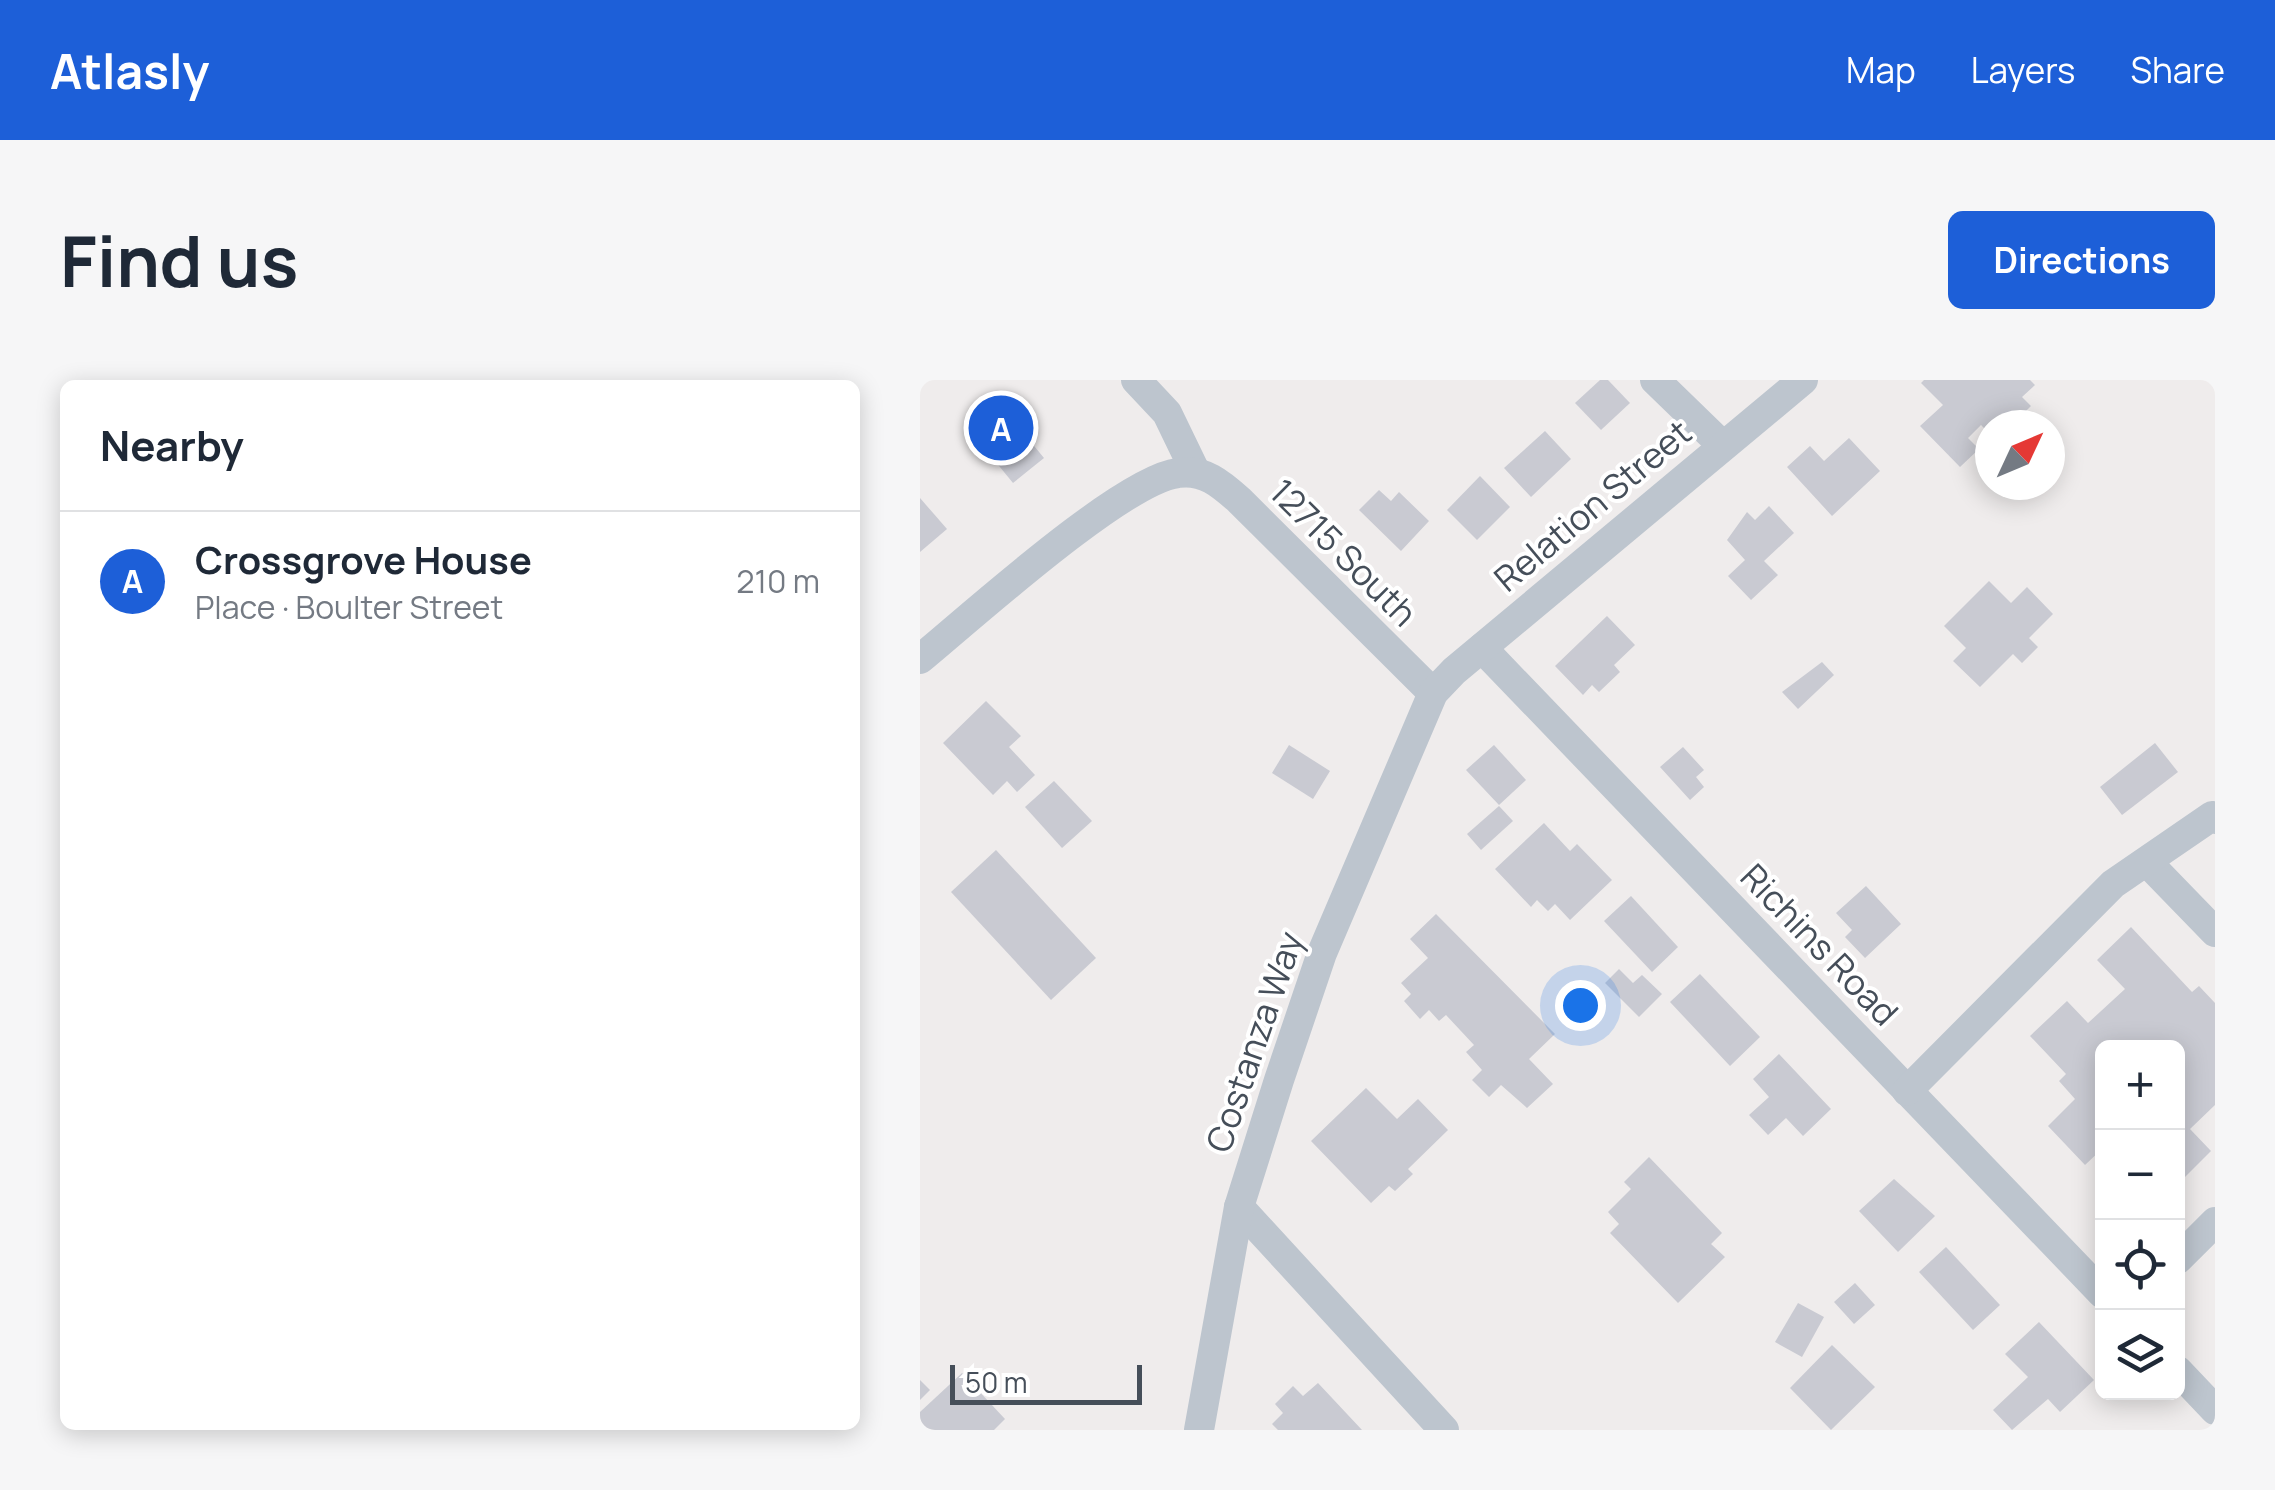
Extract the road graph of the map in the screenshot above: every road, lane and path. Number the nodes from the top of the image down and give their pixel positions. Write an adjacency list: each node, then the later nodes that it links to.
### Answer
1 (1136, 380): 5 (street)
2 (1655, 380): 4 (street)
3 (1803, 380): 4 (street, Relation Street)
4 (1723, 446): 6 (street, Relation Street)
5 (1196, 473): 7 (street); 8 (street, 12715 South)
6 (1482, 648): 8 (street, Relation Street); 12 (street, Richins Road)
7 (920, 659)
8 (1434, 693): 13 (street, Costanza Way)
9 (2215, 819): 10 (street)
10 (2148, 863): 11 (street); 12 (street)
11 (2215, 932)
12 (1907, 1090): 16 (street, Richins Road)
13 (1239, 1207): 19 (street, Costanza Way); 20 (street)
14 (2215, 1222): 15 (street)
15 (2185, 1252)
16 (2095, 1286)
17 (2185, 1378): 18 (street)
18 (2215, 1410)
19 (1199, 1430)
20 (1444, 1430)

